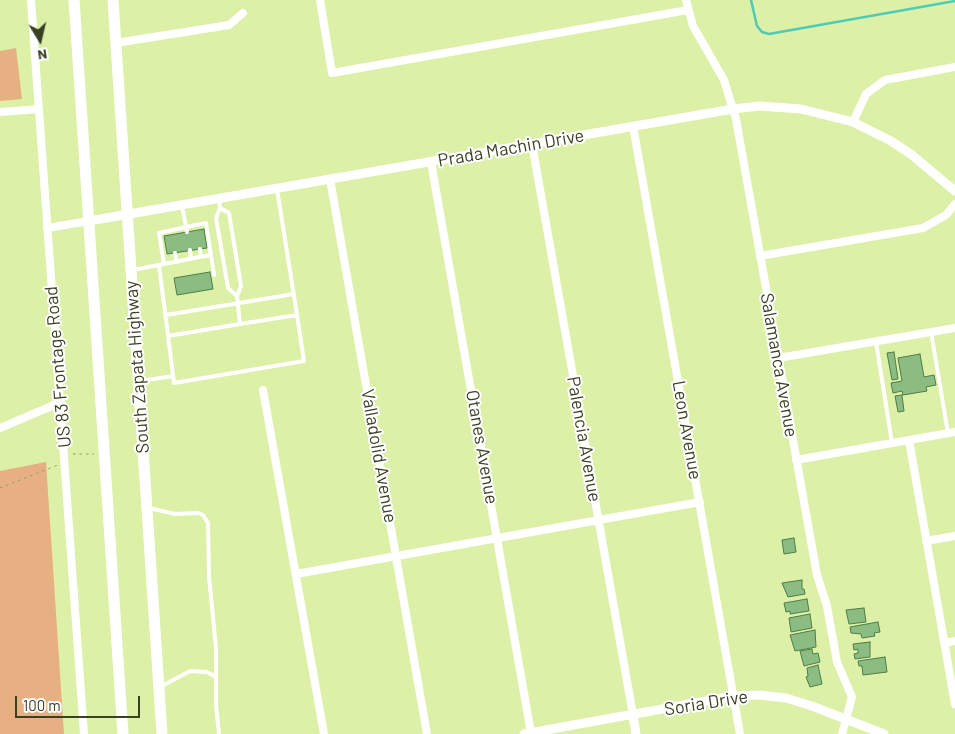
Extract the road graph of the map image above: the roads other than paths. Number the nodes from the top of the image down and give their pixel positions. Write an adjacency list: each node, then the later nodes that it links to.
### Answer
1 (31, 0): 10 (street, US 83 Frontage Road)
2 (74, 0): 25 (main road)
3 (113, 0): 8 (main road, South Zapata Highway)
4 (320, 0): 6 (street)
5 (686, 0): 6 (street, Salamanca Avenue)
6 (688, 10): 11 (street, Salamanca Avenue)
7 (243, 13): 8 (street)
8 (116, 43): 24 (main road, South Zapata Highway)
9 (955, 67): 13 (street)
10 (39, 109): 12 (street); 27 (street, US 83 Frontage Road)
11 (733, 109): 13 (street, Prada Machin Drive); 14 (street, Prada Machin Drive); 35 (street, Salamanca Avenue)
12 (0, 112)
13 (853, 122): 19 (street, Prada Machin Drive)
14 (633, 126): 15 (street, Prada Machin Drive); 61 (street, Leon Avenue)
15 (532, 144): 16 (street, Prada Machin Drive); 63 (street, Palencia Avenue)
16 (432, 162): 17 (street, Prada Machin Drive); 65 (street, Otanes Avenue)
17 (330, 179): 18 (street, Prada Machin Drive); 67 (street, Valladolid Avenue)
18 (277, 188): 20 (street, Prada Machin Drive); 41 (lane)
19 (955, 191)
20 (219, 198): 22 (street, Prada Machin Drive); 23 (lane)
21 (955, 204): 35 (street)
22 (182, 205): 24 (street, Prada Machin Drive); 28 (lane)
23 (220, 208): 42 (lane); 42 (lane)
24 (127, 214): 25 (street, Prada Machin Drive); 39 (main road, South Zapata Highway)
25 (89, 221): 27 (street, Prada Machin Drive); 79 (main road)
26 (196, 225): 28 (lane); 29 (lane); 33 (lane)
27 (47, 228): 55 (street, US 83 Frontage Road)
28 (186, 230): 38 (lane)
29 (196, 231)
30 (200, 249): 34 (lane)
31 (190, 250): 36 (lane)
32 (175, 253): 37 (lane)
33 (210, 255): 34 (lane); 40 (lane)
34 (201, 256): 36 (lane)
35 (760, 256): 51 (street, Salamanca Avenue)
36 (191, 259): 37 (lane)
37 (176, 262): 38 (lane)
38 (162, 265): 39 (lane); 45 (lane)
39 (131, 271): 53 (main road, South Zapata Highway)
40 (214, 275)
41 (294, 294): 43 (lane); 44 (lane)
42 (236, 296): 43 (lane)
43 (238, 303): 45 (lane); 46 (lane)
44 (298, 315): 46 (lane); 52 (lane)
45 (166, 316): 49 (lane)
46 (240, 324): 49 (lane)
47 (955, 328): 48 (street)
48 (931, 332): 50 (street); 57 (lane)
49 (168, 336): 52 (lane)
50 (876, 342): 51 (street); 59 (lane)
51 (778, 358): 60 (street, Salamanca Avenue)
52 (173, 376): 53 (lane)
53 (138, 382): 62 (main road, South Zapata Highway)
54 (262, 390): 68 (street)
55 (61, 402): 56 (street); 78 (street, US 83 Frontage Road)
56 (0, 428)
57 (952, 433): 58 (street)
58 (909, 440): 59 (street); 66 (street)
59 (892, 443): 60 (street)
60 (796, 460): 76 (street, Salamanca Avenue)
61 (700, 502): 63 (street); 73 (street, Leon Avenue)
62 (147, 507): 71 (lane); 72 (main road, South Zapata Highway)
63 (599, 520): 65 (street); 75 (street, Palencia Avenue)
64 (955, 536): 66 (street)
65 (498, 538): 67 (street); 77 (street, Otanes Avenue)
66 (926, 542): 70 (street)
67 (397, 556): 68 (street); 83 (street, Valladolid Avenue)
68 (296, 574): 82 (street)
69 (955, 641): 70 (street)
70 (944, 642): 74 (street)
71 (216, 676): 72 (lane); 81 (lane)
72 (160, 687): 80 (main road, South Zapata Highway)
73 (734, 696): 75 (street, Soria Drive); 76 (street, Soria Drive); 85 (street, Leon Avenue)
74 (955, 704)
75 (633, 714): 77 (street, Soria Drive); 84 (street, Palencia Avenue)
76 (847, 720): 86 (street, Salamanca Avenue); 87 (street, Soria Drive)
77 (528, 733)
78 (84, 734)
79 (123, 734)
80 (162, 734)
81 (219, 734)
82 (324, 734)
83 (428, 734)
84 (636, 734)
85 (740, 734)
86 (842, 734)
87 (884, 734)

